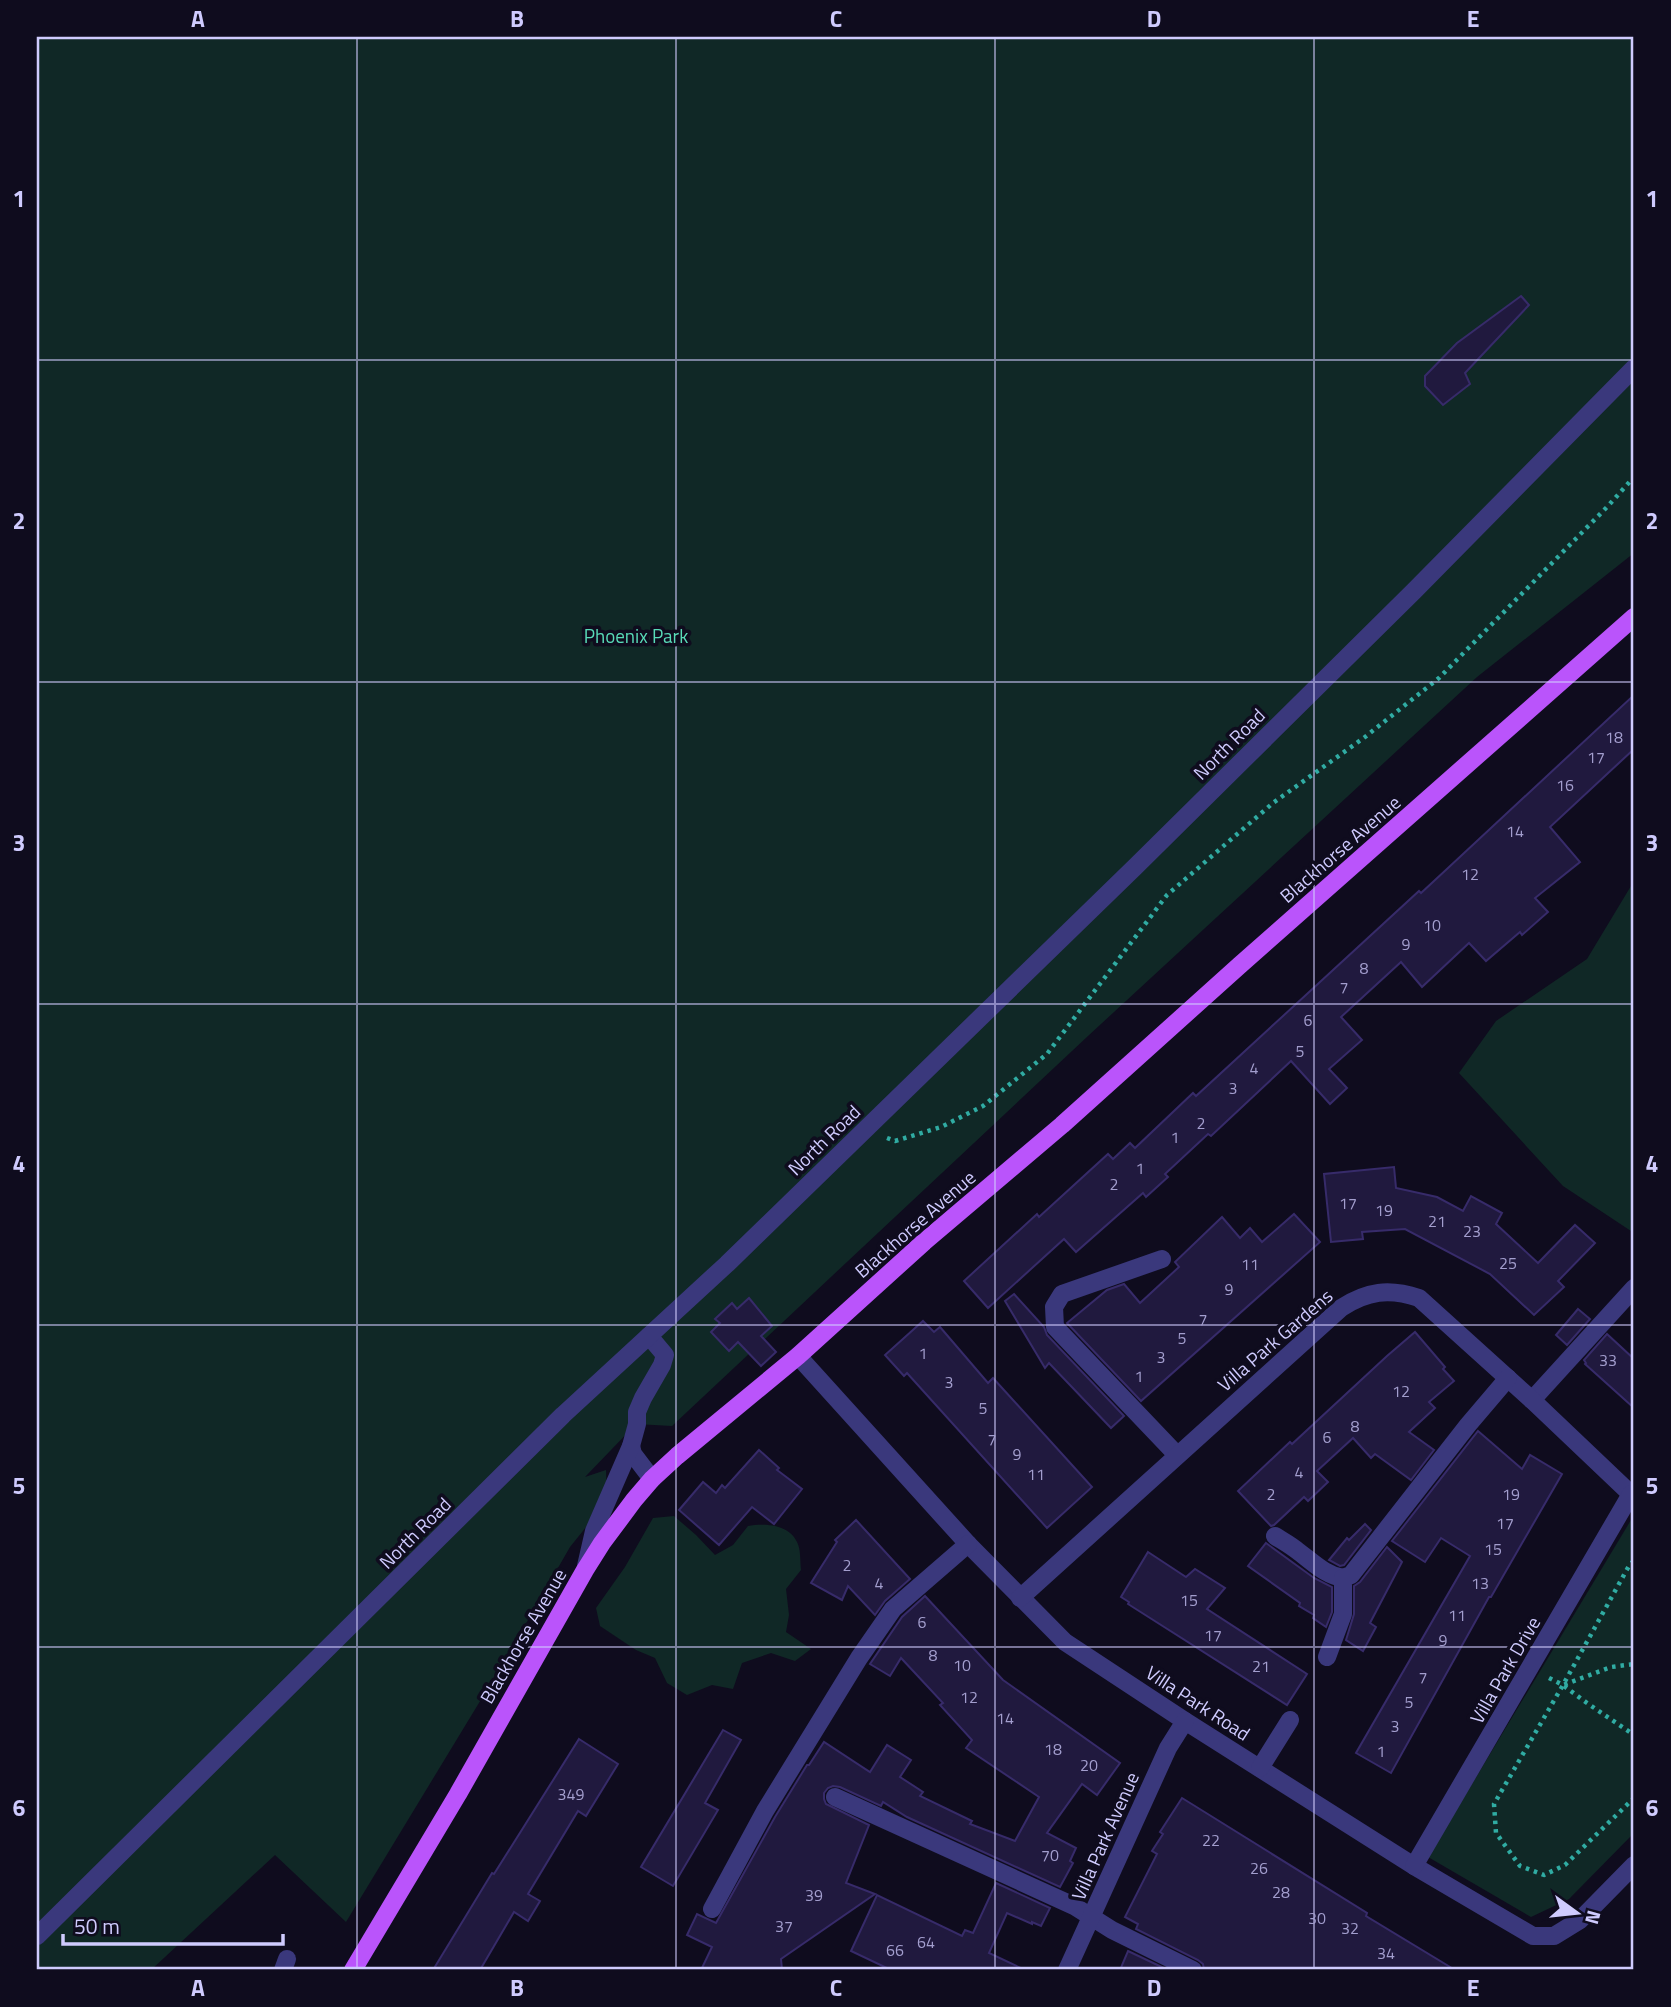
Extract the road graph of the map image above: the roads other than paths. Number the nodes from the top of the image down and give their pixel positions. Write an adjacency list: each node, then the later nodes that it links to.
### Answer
1 (1634, 368): 5 (street, North Road)
2 (1634, 617): 6 (main road, Blackhorse Avenue)
3 (1162, 1259): 10 (street)
4 (1634, 1288): 8 (street)
5 (649, 1336): 9 (street); 27 (street, North Road)
6 (798, 1356): 11 (main road, Blackhorse Avenue); 14 (street, Villa Park Road)
7 (1508, 1378): 8 (street, Villa Park Gardens); 10 (street, Villa Park Gardens); 16 (street)
8 (1532, 1400): 12 (street, Villa Park Gardens)
9 (631, 1446): 11 (street); 15 (street)
10 (1177, 1455): 17 (street, Villa Park Gardens)
11 (652, 1479): 15 (main road, Blackhorse Avenue)
12 (1633, 1495): 24 (street, Villa Park Drive)
13 (1275, 1536): 16 (street)
14 (968, 1544): 17 (street, Villa Park Road); 25 (street)
15 (585, 1570): 28 (main road, Blackhorse Avenue)
16 (1343, 1578): 18 (street)
17 (1020, 1598): 20 (street, Villa Park Road)
18 (1327, 1657)
19 (1290, 1720): 21 (street)
20 (1185, 1721): 21 (street, Villa Park Road); 26 (street, Villa Park Avenue)
21 (1260, 1768): 24 (street, Villa Park Road)
22 (835, 1797): 26 (street)
23 (1634, 1865): 24 (street, Villa Park Road)
24 (1414, 1866)
25 (712, 1909)
26 (1092, 1917): 29 (street, Villa Park Avenue); 30 (street)
27 (37, 1936)
28 (353, 1970)
29 (1067, 1970)
30 (1193, 1970)

